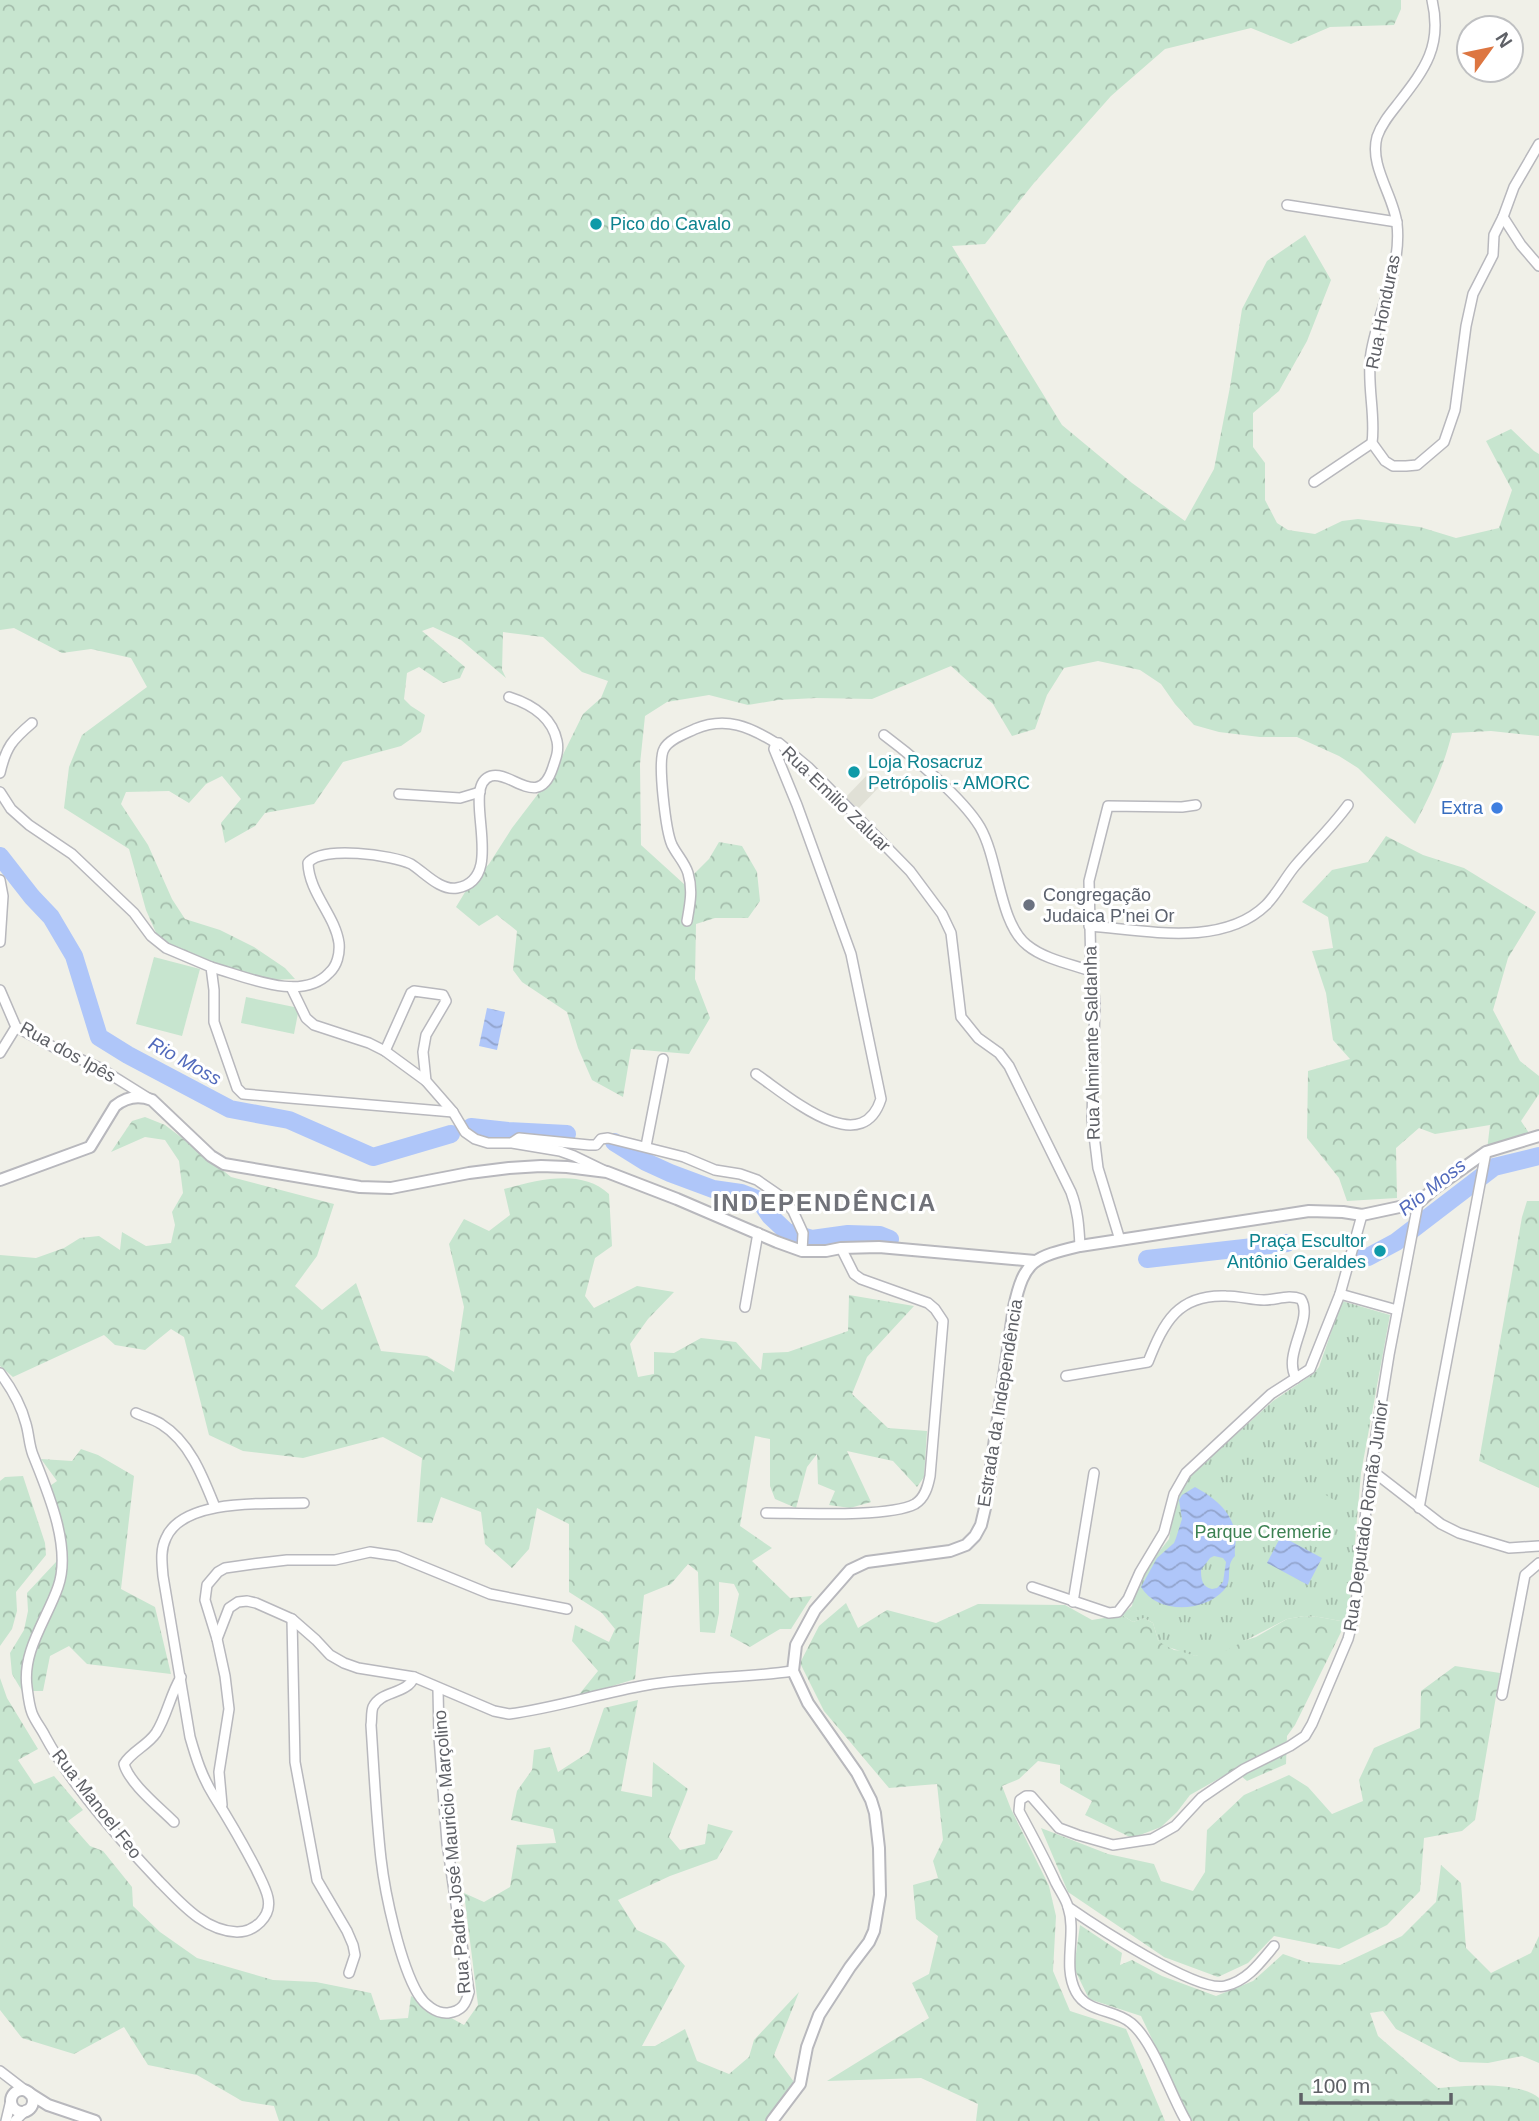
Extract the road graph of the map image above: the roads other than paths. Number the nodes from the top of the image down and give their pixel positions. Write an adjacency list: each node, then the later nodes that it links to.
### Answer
1 (1432, 0): 5 (street, Rua Honduras)
2 (1539, 144): 4 (street)
3 (1287, 205): 5 (street)
4 (1503, 217): 6 (street); 7 (street)
5 (1397, 222): 7 (street, Rua Honduras)
6 (1539, 266)
7 (1373, 443): 8 (street)
8 (1314, 482)
9 (509, 697): 15 (street)
10 (32, 723): 13 (street)
11 (884, 735): 24 (street)
12 (776, 743): 20 (street); 31 (street, Rua Emilio Zaluar); 45 (street, Rua Emilio Zaluar)
13 (0, 773)
14 (0, 792): 23 (street)
15 (480, 792): 16 (street); 25 (street)
16 (399, 794)
17 (1196, 805): 21 (street, Rua Almirante Saldanha)
18 (1348, 805): 21 (street)
19 (0, 880): 22 (street)
20 (687, 921)
21 (1089, 926): 24 (street, Rua Almirante Saldanha)
22 (0, 942)
23 (211, 967): 25 (street); 34 (street)
24 (1091, 971): 44 (street, Rua Almirante Saldanha)
25 (291, 987): 28 (street)
26 (0, 990): 27 (street, Rua dos Ipês)
27 (16, 1027): 29 (street); 33 (street, Rua dos Ipês)
28 (385, 1051): 32 (street); 32 (street)
29 (0, 1053)
30 (663, 1059): 37 (street)
31 (755, 1074)
32 (426, 1081): 34 (street)
33 (152, 1100): 39 (street); 40 (street)
34 (453, 1112): 36 (street)
35 (1539, 1136): 38 (street)
36 (512, 1143): 37 (street); 39 (street)
37 (646, 1146): 47 (street)
38 (1486, 1153): 41 (street); 60 (street)
39 (607, 1172): 43 (street)
40 (0, 1180)
41 (1418, 1203): 42 (street); 51 (street, Rua Deputado Romão Junior)
42 (1362, 1215): 44 (street); 49 (street)
43 (758, 1233): 47 (street); 50 (street)
44 (1120, 1240): 45 (street)
45 (1080, 1246): 48 (street)
46 (841, 1248): 47 (street); 48 (street); 61 (street)
47 (802, 1251)
48 (1035, 1261): 69 (street, Estrada da Independência)
49 (1340, 1294): 51 (street); 54 (street)
50 (745, 1307)
51 (1397, 1310): 57 (street, Rua Deputado Romão Junior)
52 (0, 1373): 74 (street, Rua Manoel Feo)
53 (1066, 1376): 54 (street)
54 (1296, 1378): 65 (street)
55 (136, 1413): 59 (street)
56 (1094, 1473): 65 (street)
57 (1370, 1473): 60 (street); 76 (street, Rua Deputado Romão Junior)
58 (304, 1503): 59 (street)
59 (215, 1507): 70 (street, Rua Manoel Feo)
60 (1419, 1508): 62 (street)
61 (766, 1513)
62 (1539, 1546)
63 (1539, 1563): 73 (street)
64 (1032, 1587): 65 (street)
65 (1073, 1602)
66 (568, 1609): 68 (street)
67 (292, 1619): 68 (street); 71 (street); 78 (street)
68 (217, 1639): 74 (street)
69 (793, 1671): 72 (street); 84 (street)
70 (181, 1677): 74 (street, Rua Manoel Feo); 75 (street)
71 (414, 1677): 72 (street); 72 (street, Rua Padre José Mauricio Marçolino)
72 (438, 1689)
73 (1502, 1695)
74 (223, 1810)
75 (174, 1822)
76 (1069, 1907): 77 (street); 85 (street, Rua Deputado Romão Junior)
77 (1274, 1946)
78 (349, 1973)
79 (3, 2073): 80 (street)
80 (16, 2095): 81 (street); 82 (street); 82 (street); 82 (street)
81 (48, 2105): 82 (street); 83 (street)
82 (17, 2115)
83 (95, 2121)
84 (772, 2121)
85 (1186, 2121)

